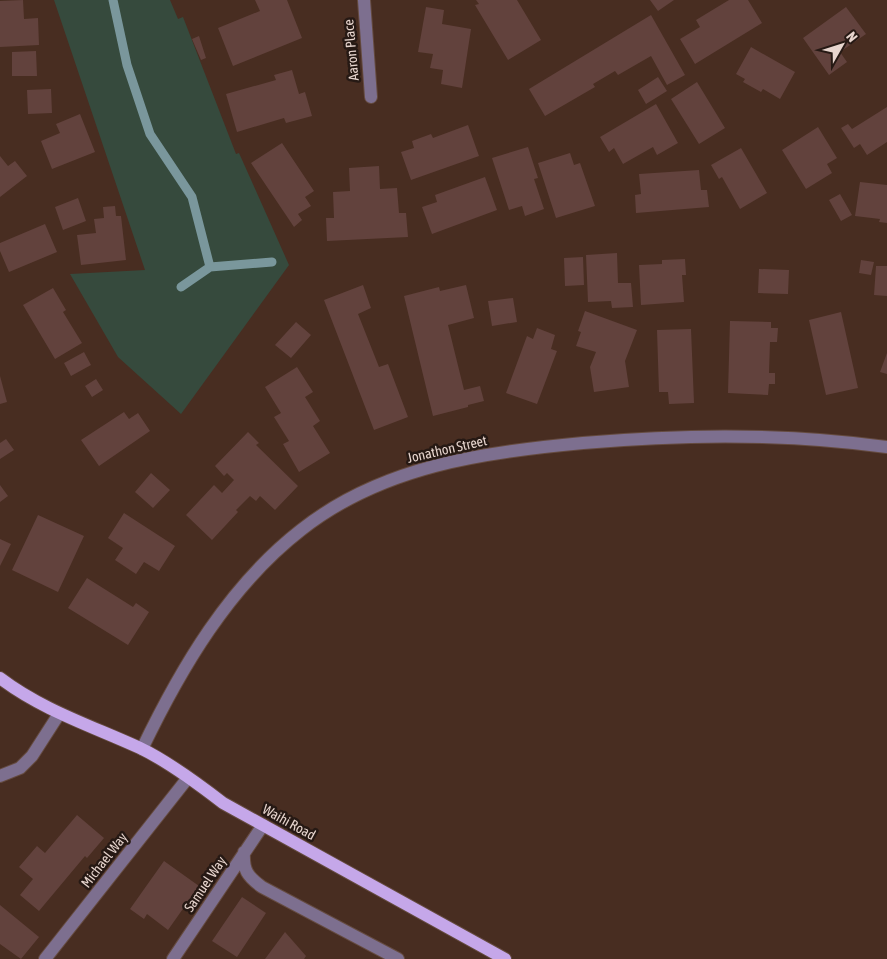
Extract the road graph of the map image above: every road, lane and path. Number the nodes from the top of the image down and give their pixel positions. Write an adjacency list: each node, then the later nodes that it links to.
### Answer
1 (364, 0): 2 (street, Aaron Place)
2 (371, 97)
3 (887, 447): 6 (street, Jonathon Street)
4 (0, 678): 5 (main road, Waihi Road)
5 (59, 714): 6 (main road, Waihi Road); 7 (street)
6 (142, 749): 8 (main road, Waihi Road)
7 (0, 776)
8 (187, 779): 9 (main road, Waihi Road); 11 (street, Michael Way)
9 (263, 825): 10 (street, Samuel Way); 14 (main road, Waihi Road)
10 (244, 852): 12 (street, Samuel Way); 13 (street)
11 (45, 959)
12 (173, 959)
13 (398, 959)
14 (505, 959)

